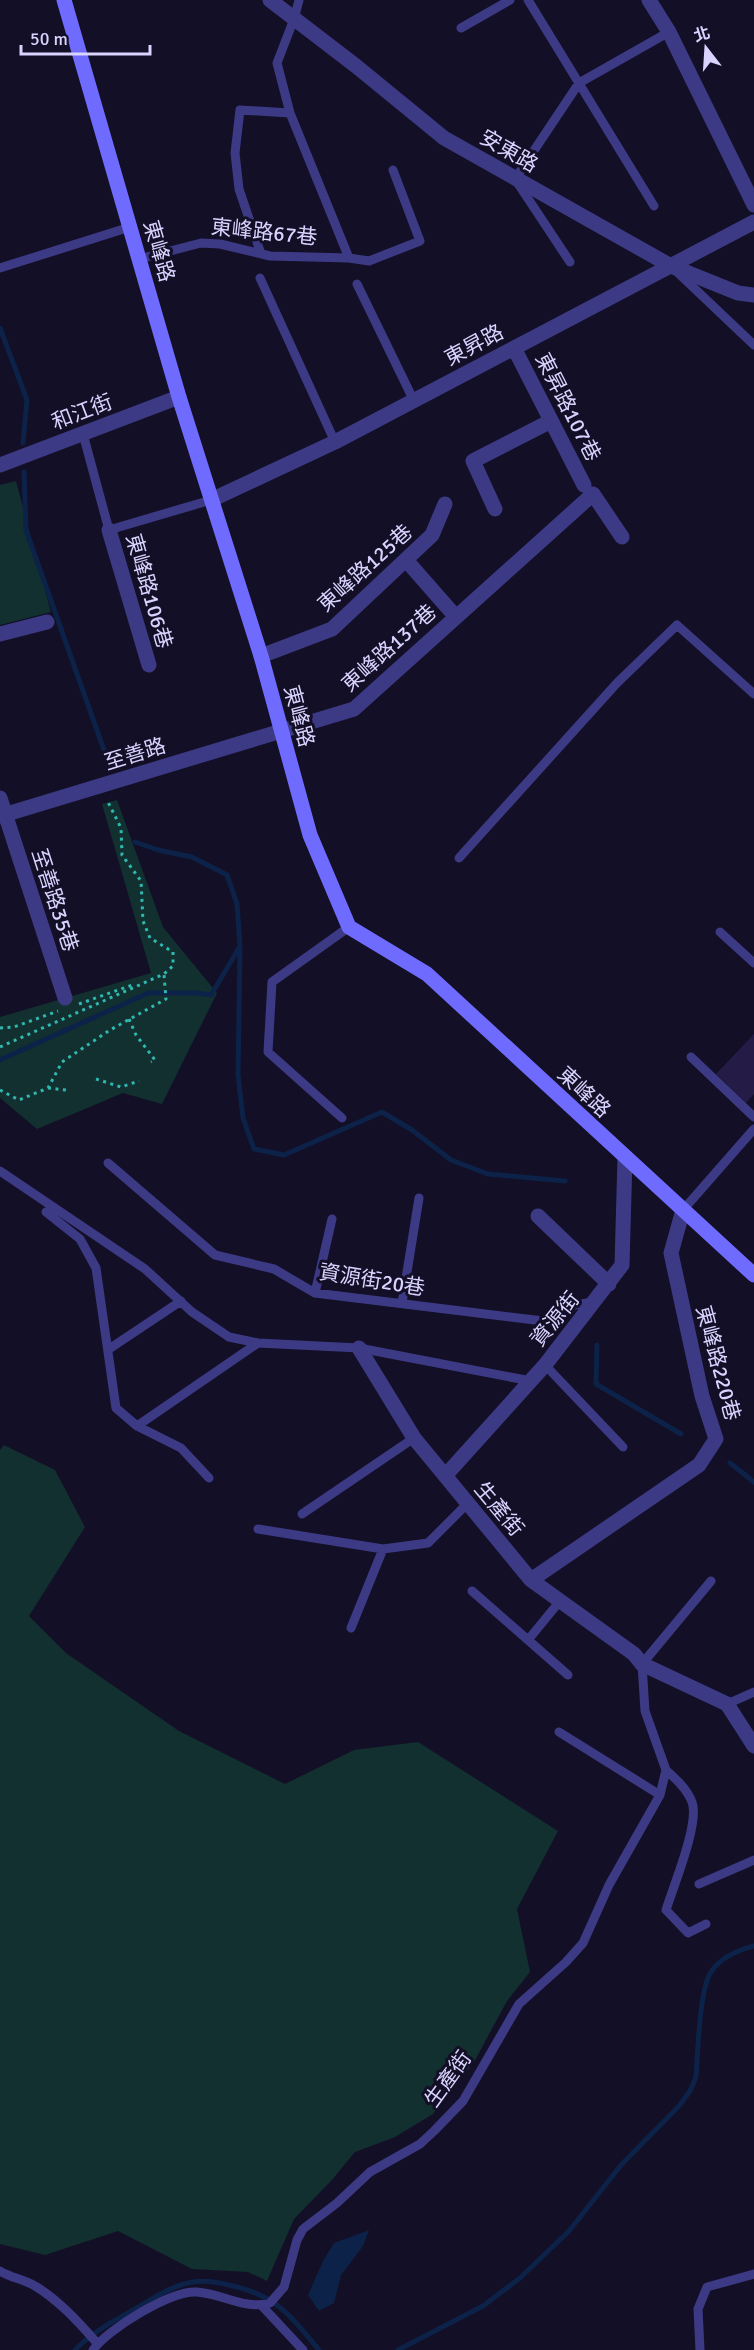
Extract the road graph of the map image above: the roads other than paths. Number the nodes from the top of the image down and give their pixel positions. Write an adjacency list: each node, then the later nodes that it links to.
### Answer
1 (64, 0): 17 (main road, 東峰路)
2 (270, 0): 7 (street, 安東路)
3 (299, 0): 7 (lane)
4 (510, 0): 8 (lane)
5 (528, 0): 10 (lane)
6 (649, 0): 9 (street)
7 (294, 19): 11 (lane); 13 (street, 安東路)
8 (461, 28)
9 (669, 32): 10 (lane); 14 (street)
10 (579, 83): 13 (lane); 15 (lane)
11 (290, 113): 18 (lane); 19 (lane)
12 (393, 170): 19 (lane, 東峰路67巷)
13 (515, 179): 21 (lane); 22 (street, 安東路)
14 (754, 205)
15 (654, 206)
16 (754, 222): 22 (street, 東昇路)
17 (130, 227): 20 (main road, 東峰路); 23 (lane)
18 (261, 254): 19 (lane, 東峰路67巷); 20 (lane, 東峰路67巷)
19 (350, 258)
20 (140, 259): 29 (main road, 東峰路)
21 (570, 262)
22 (671, 266): 26 (street, 安東路); 27 (lane); 28 (street, 東昇路)
23 (0, 268)
24 (260, 278): 33 (lane)
25 (357, 284): 30 (lane)
26 (754, 296)
27 (754, 345)
28 (514, 348): 30 (street, 東昇路); 31 (street, 東昇路107巷)
29 (179, 397): 32 (street, 和江街); 36 (main road, 東峰路)
30 (414, 401): 33 (street, 東昇路)
31 (551, 421): 35 (street, 東昇路107巷); 38 (street)
32 (83, 434): 34 (street, 和江街); 39 (lane, 東峰路106巷)
33 (335, 442): 36 (street, 東昇路)
34 (0, 465)
35 (589, 489): 40 (street, 東昇路107巷); 42 (street, 東峰路137巷)
36 (211, 500): 39 (lane, 東峰路106巷); 45 (main road, 東峰路)
37 (445, 504): 41 (street, 東峰路125巷)
38 (495, 509)
39 (109, 530): 46 (street, 東峰路106巷)
40 (622, 537)
41 (406, 560): 42 (street, 東峰路137巷); 45 (street, 東峰路125巷)
42 (456, 617): 48 (street, 東峰路137巷)
43 (47, 622): 44 (street)
44 (0, 634)
45 (261, 656): 48 (main road, 東峰路)
46 (149, 665)
47 (754, 694): 51 (lane)
48 (281, 731): 50 (street, 至善路); 52 (main road, 東峰路)
49 (0, 798): 50 (street, 至善路35巷)
50 (3, 815): 55 (street, 至善路35巷)
51 (459, 858)
52 (349, 927): 58 (lane); 60 (main road, 東峰路)
53 (720, 932): 54 (lane)
54 (754, 963)
55 (68, 1004)
56 (691, 1057): 57 (lane)
57 (754, 1117)
58 (342, 1118)
59 (754, 1129): 64 (lane)
60 (625, 1158): 64 (main road, 東峰路); 69 (street, 資源街)
61 (108, 1163): 70 (lane, 資源街20巷)
62 (0, 1171): 71 (lane)
63 (419, 1198): 73 (lane)
64 (683, 1210): 68 (main road, 東峰路); 88 (street, 東峰路220巷)
65 (46, 1212): 76 (lane)
66 (538, 1216): 69 (street)
67 (332, 1219): 70 (lane)
68 (754, 1275)
69 (609, 1284): 72 (street, 資源街)
70 (315, 1293): 73 (lane, 資源街20巷)
71 (181, 1301): 74 (lane); 76 (lane)
72 (596, 1302): 73 (lane, 資源街20巷); 77 (street, 資源街)
73 (402, 1303)
74 (258, 1343): 75 (lane); 79 (lane)
75 (359, 1348): 78 (lane); 80 (street, 生產街)
76 (109, 1349): 79 (lane)
77 (546, 1365): 78 (street, 資源街); 81 (lane)
78 (531, 1381): 82 (street, 資源街)
79 (136, 1426): 83 (lane)
80 (414, 1438): 82 (street, 生產街); 85 (lane)
81 (623, 1447)
82 (445, 1476): 84 (street, 生產街)
83 (209, 1478)
84 (467, 1504): 87 (lane); 88 (street, 生產街)
85 (302, 1514)
86 (258, 1528): 87 (lane)
87 (383, 1549): 92 (lane)
88 (531, 1580): 91 (street, 生產街)
89 (711, 1581): 94 (lane)
90 (472, 1591): 93 (lane)
91 (560, 1601): 93 (lane); 94 (street, 生產街)
92 (351, 1628)
93 (528, 1640): 95 (lane)
94 (642, 1664): 97 (street, 生產街); 100 (lane)
95 (568, 1676)
96 (754, 1692): 97 (lane)
97 (727, 1704): 99 (street)
98 (559, 1732): 101 (lane)
99 (754, 1746)
100 (666, 1770): 101 (lane, 生產街); 104 (lane)
101 (660, 1795): 107 (lane, 生產街)
102 (754, 1860): 103 (lane)
103 (699, 1884)
104 (706, 1924)
105 (0, 2271): 108 (lane)
106 (754, 2274): 110 (lane)
107 (262, 2306): 108 (lane); 109 (lane)
108 (95, 2347)
109 (303, 2350)
110 (700, 2350)

